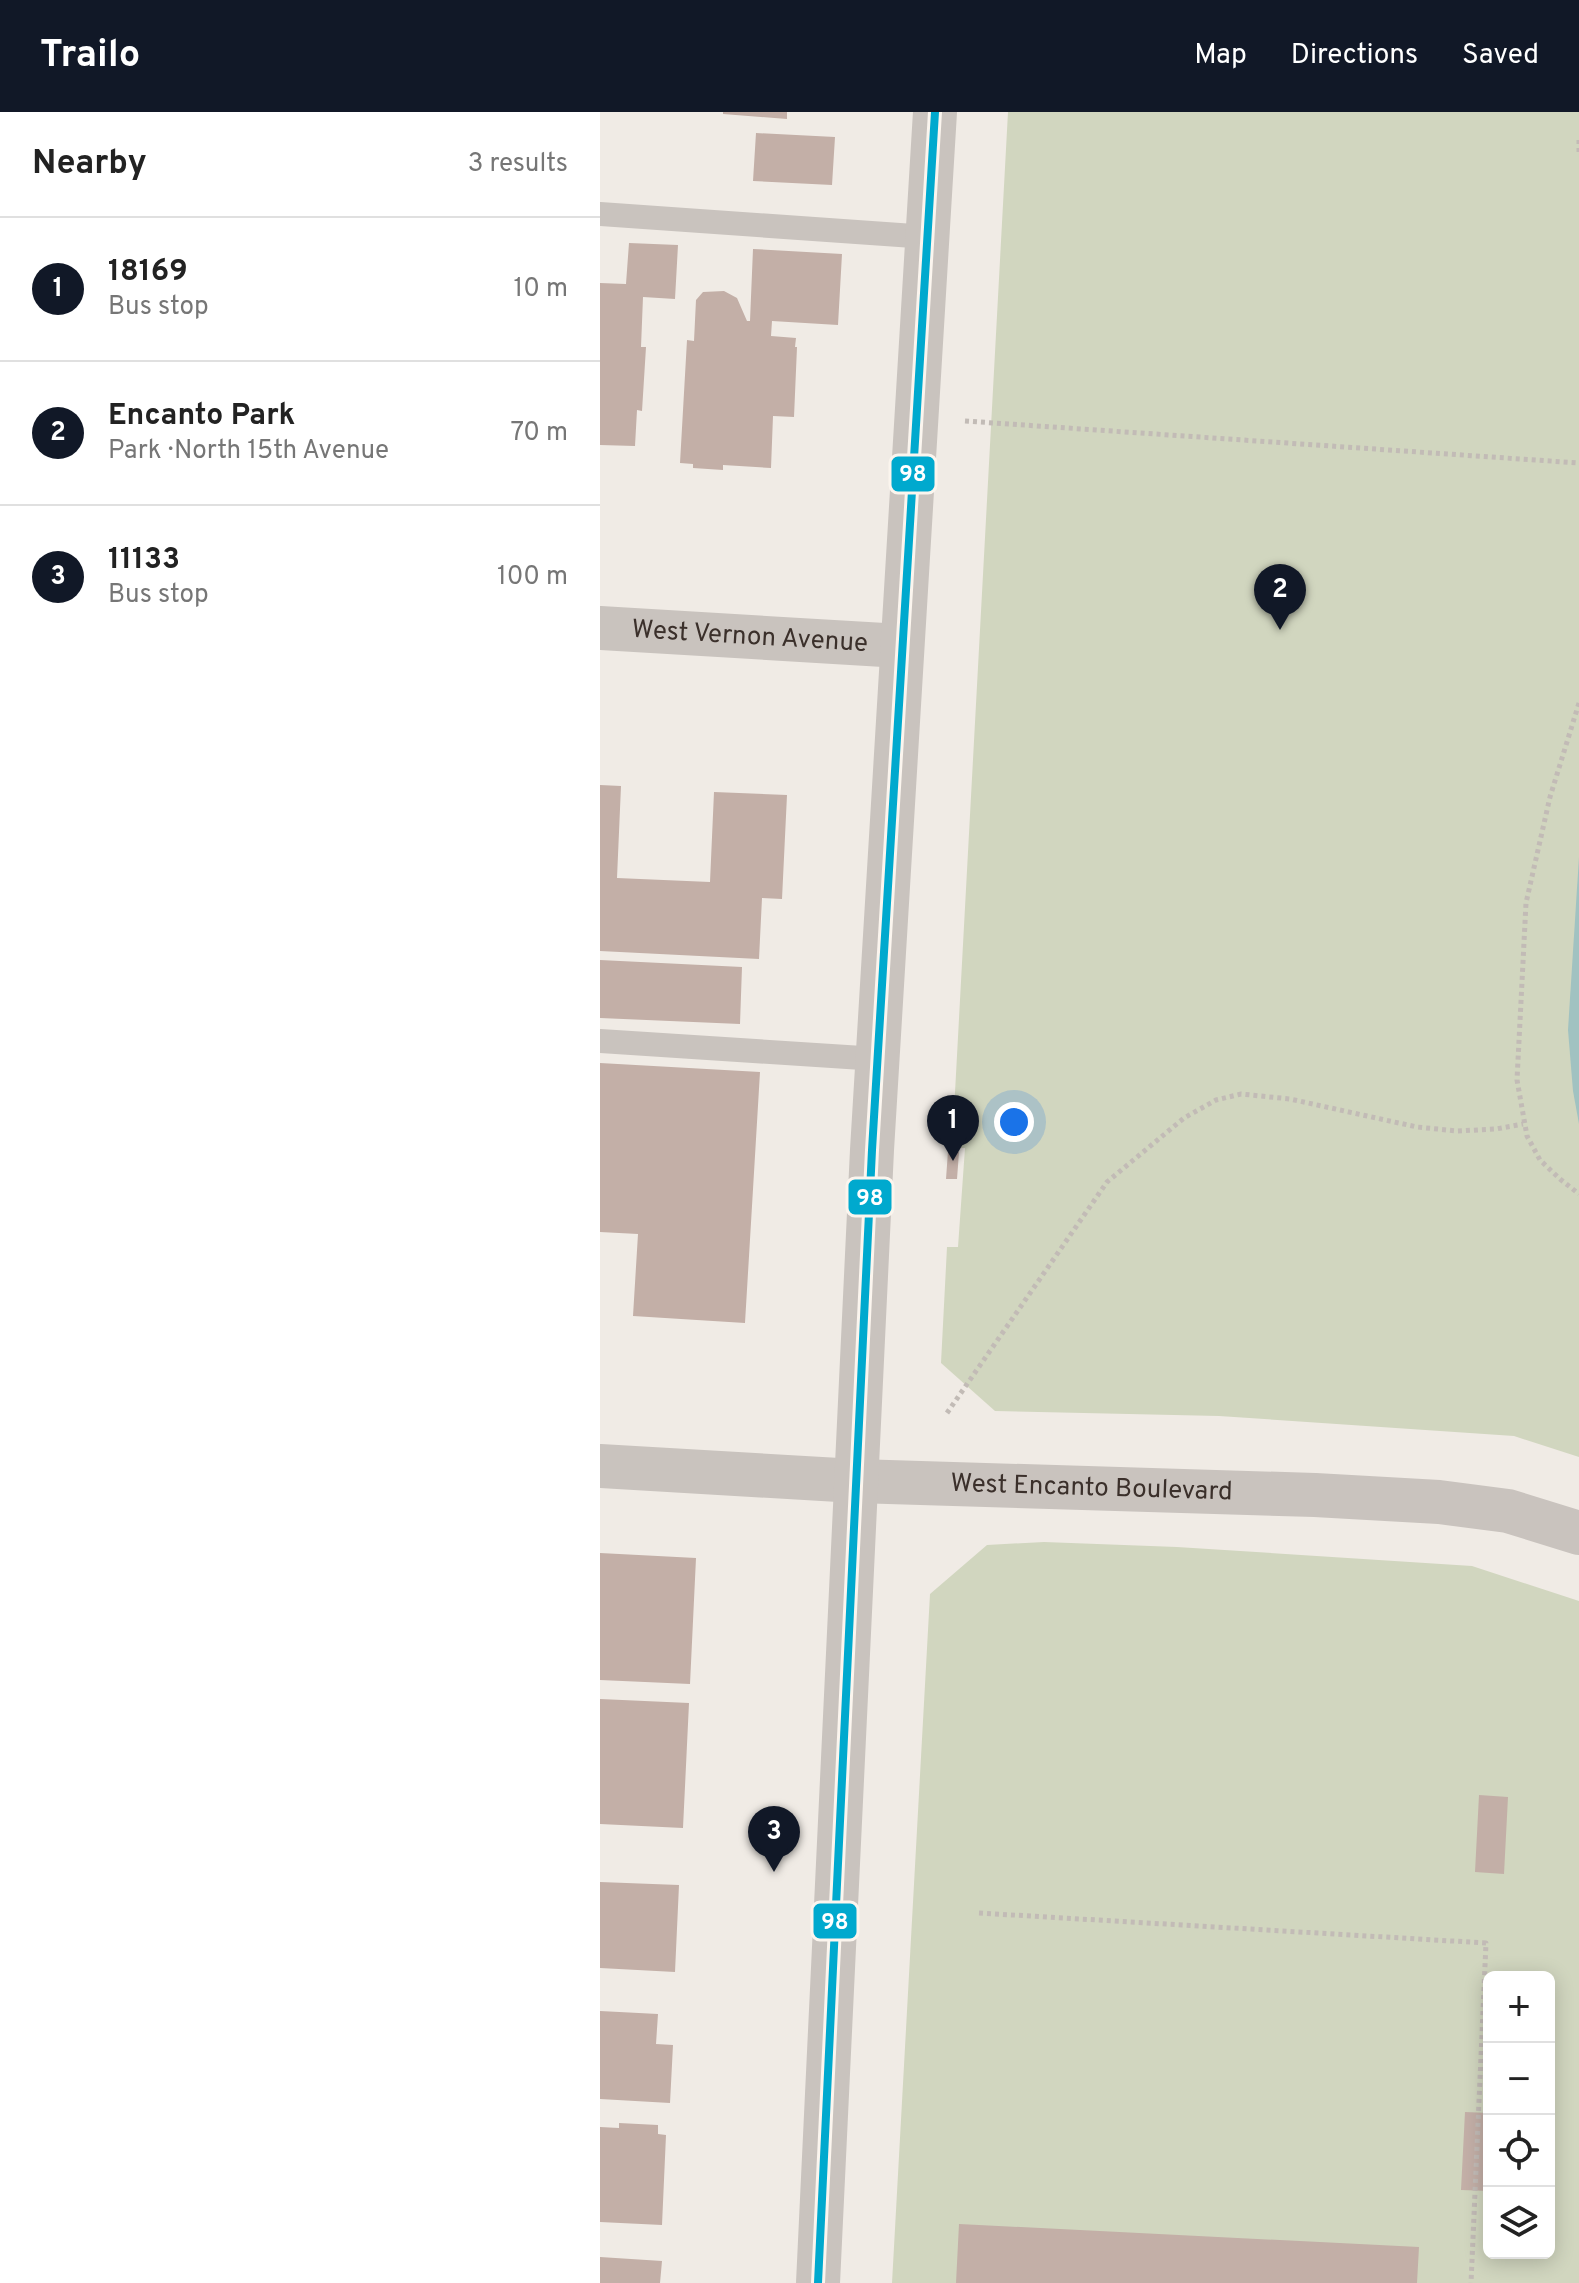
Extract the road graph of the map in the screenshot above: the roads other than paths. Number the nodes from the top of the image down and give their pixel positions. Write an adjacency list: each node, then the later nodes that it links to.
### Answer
1 (935, 112): 3 (street)
2 (600, 214): 3 (lane)
3 (928, 237): 5 (street)
4 (600, 628): 5 (street, West Vernon Avenue)
5 (901, 646): 7 (street)
6 (600, 1041): 7 (lane)
7 (878, 1059): 9 (street)
8 (600, 1466): 9 (street, West Encanto Boulevard)
9 (856, 1481): 10 (street, West Encanto Boulevard); 11 (street)
10 (1579, 1533)
11 (818, 2283)

